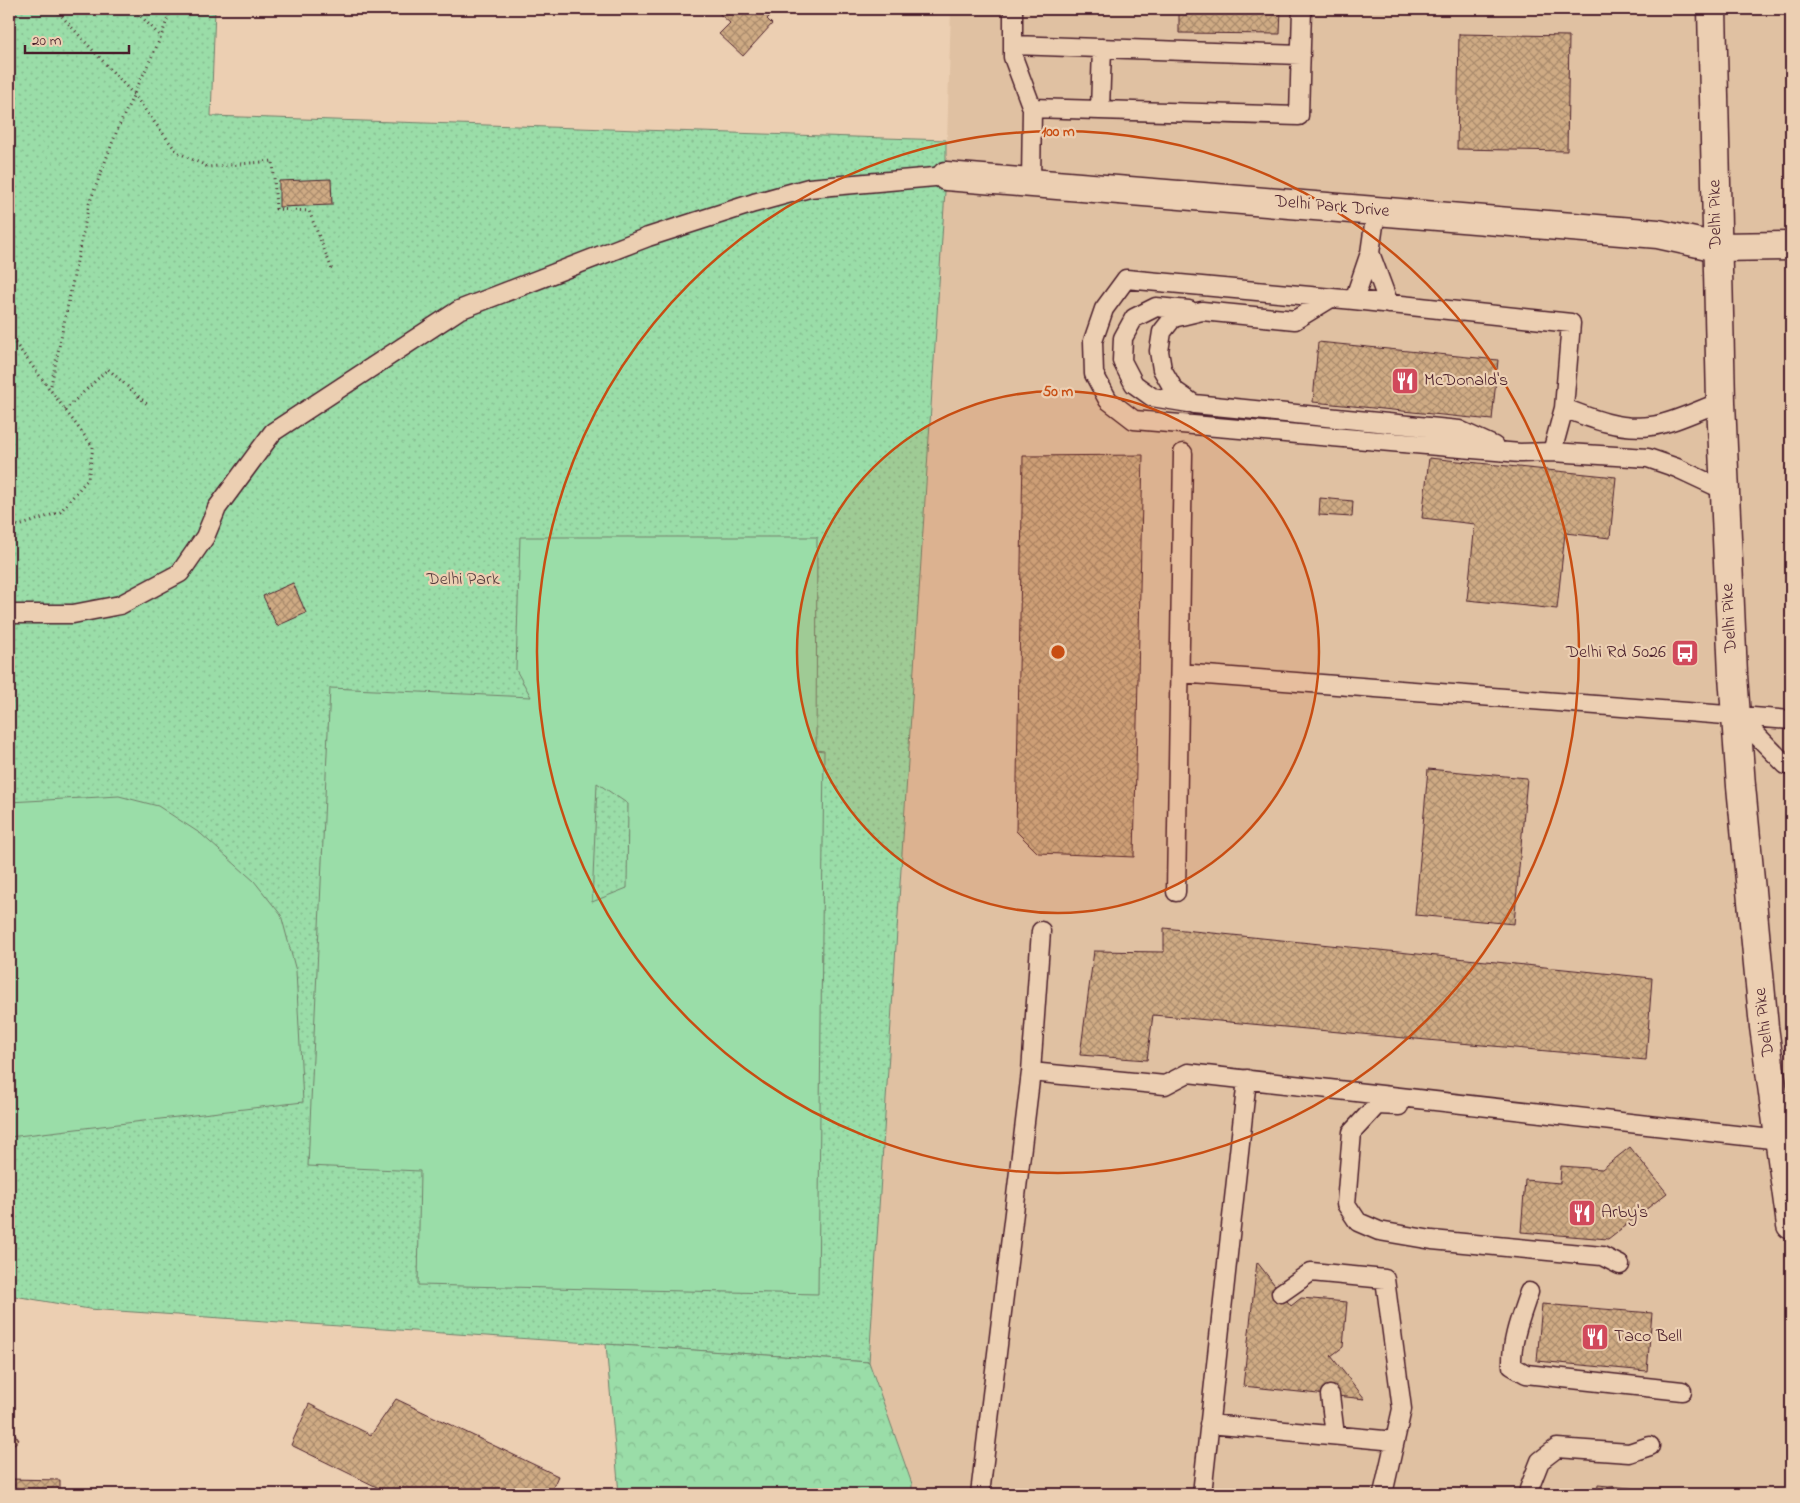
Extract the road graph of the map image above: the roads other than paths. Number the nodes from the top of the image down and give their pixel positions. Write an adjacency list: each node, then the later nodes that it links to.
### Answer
1 (1013, 9): 4 (lane)
2 (1302, 9): 6 (lane)
3 (1712, 9): 13 (street, Delhi Pike)
4 (1013, 45): 5 (lane); 7 (lane)
5 (1102, 48): 6 (lane); 8 (lane)
6 (1301, 55): 8 (lane)
7 (1032, 108): 8 (lane); 10 (lane)
8 (1100, 110)
9 (946, 176): 10 (street, Delhi Park Drive); 26 (lane)
10 (1031, 183): 11 (street, Delhi Park Drive)
11 (1376, 211): 13 (street, Delhi Park Drive); 14 (lane)
12 (1791, 246): 13 (street, Delhi Park Drive)
13 (1717, 247): 19 (street, Delhi Pike)
14 (1370, 253): 16 (lane); 17 (lane)
15 (1331, 298): 16 (lane); 18 (lane); 22 (lane)
16 (1354, 300): 17 (lane)
17 (1389, 304): 21 (lane)
18 (1202, 311): 20 (lane); 20 (lane)
19 (1721, 402): 21 (lane); 25 (street, Delhi Pike)
20 (1194, 404): 22 (lane)
21 (1564, 408): 23 (lane)
22 (1506, 452): 23 (lane)
23 (1552, 452): 25 (lane)
24 (1183, 454): 27 (lane)
25 (1724, 490): 28 (street, Delhi Pike)
26 (9, 614)
27 (1180, 673): 28 (lane); 31 (lane)
28 (1737, 715): 29 (lane); 30 (lane); 36 (street, Delhi Pike)
29 (1791, 720)
30 (1791, 766)
31 (1176, 892)
32 (1041, 931): 33 (lane)
33 (1031, 1072): 34 (lane); 47 (lane)
34 (1246, 1079): 35 (lane); 43 (lane)
35 (1420, 1099): 36 (lane); 38 (lane)
36 (1780, 1140): 37 (street, Delhi Pike)
37 (1791, 1225)
38 (1620, 1265)
39 (1529, 1292): 41 (lane)
40 (1281, 1293): 45 (lane)
41 (1682, 1391)
42 (1330, 1395): 44 (lane)
43 (1209, 1424): 44 (lane); 48 (lane)
44 (1335, 1435): 45 (lane)
45 (1395, 1440): 49 (lane)
46 (1650, 1446): 50 (lane)
47 (980, 1494)
48 (1202, 1494)
49 (1383, 1494)
50 (1529, 1494)

